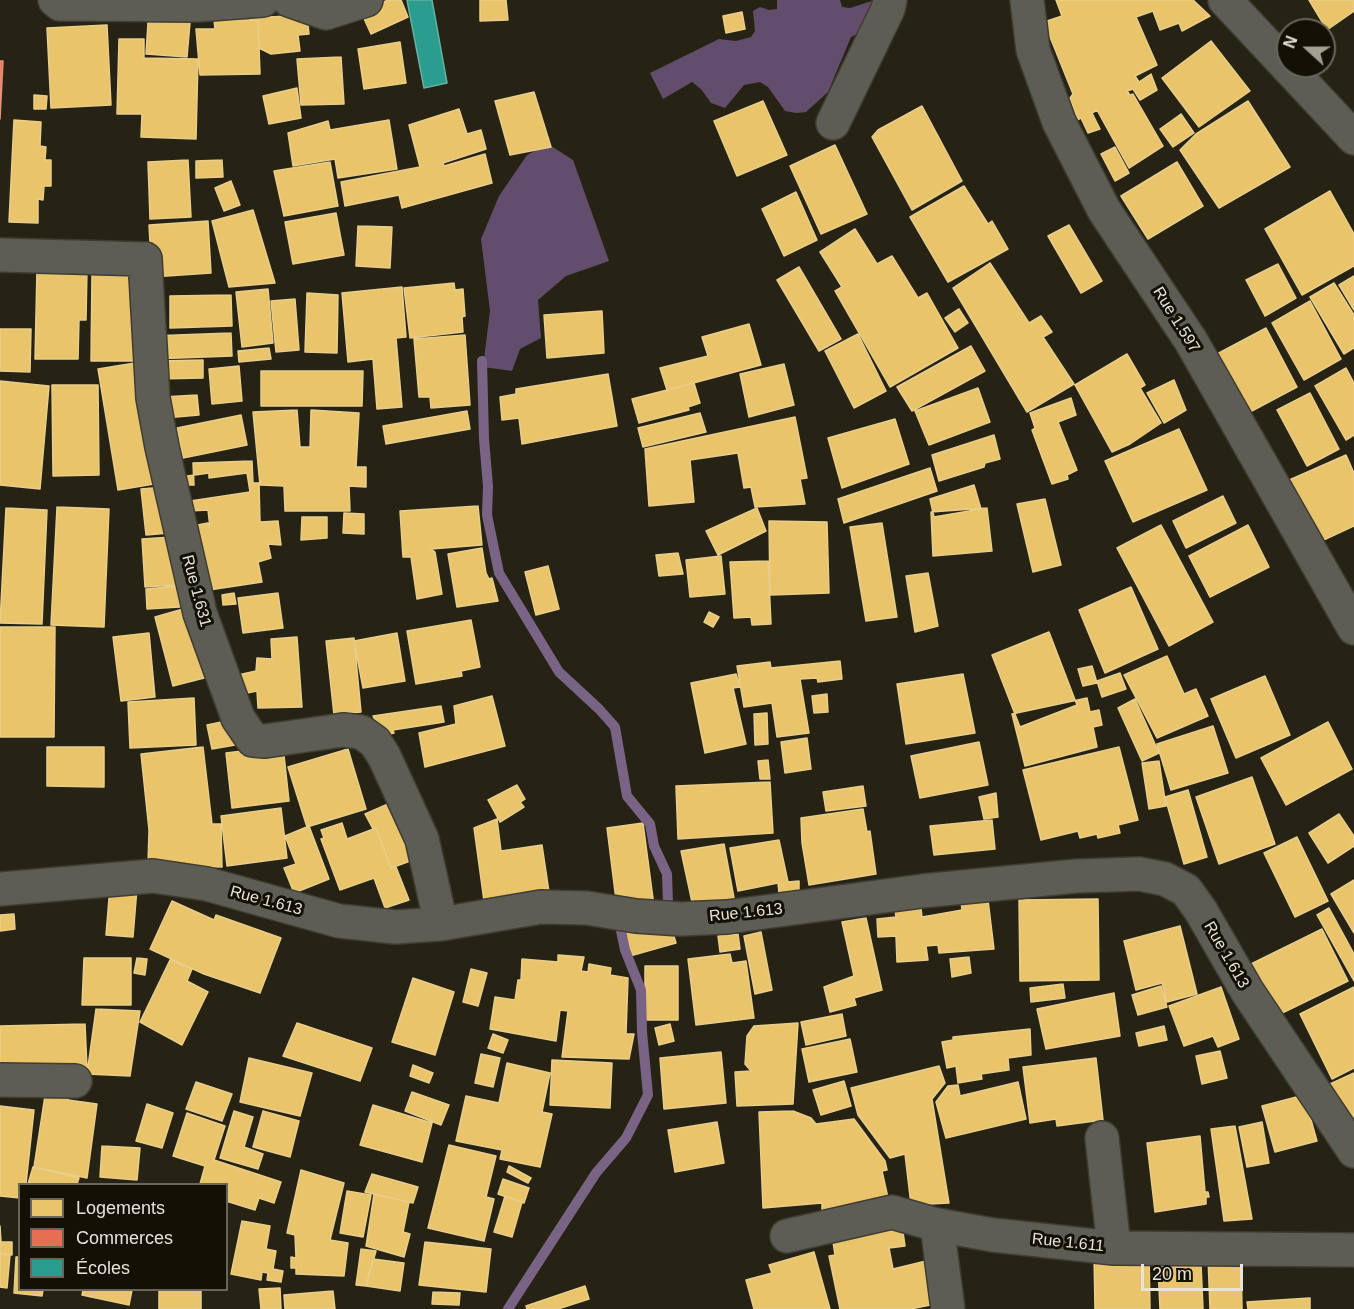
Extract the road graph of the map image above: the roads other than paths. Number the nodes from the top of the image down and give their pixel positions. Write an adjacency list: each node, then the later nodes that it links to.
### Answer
1 (55, 0): 2 (street)
2 (263, 0)
3 (289, 0): 4 (street)
4 (366, 0)
5 (890, 0): 8 (street)
6 (1027, 0): 11 (street, Rue 1.597)
7 (1225, 0): 9 (street)
8 (833, 123)
9 (1354, 138)
10 (0, 255): 13 (street, Rue 1.631)
11 (1354, 628)
12 (0, 889): 13 (street, Rue 1.613)
13 (441, 924): 17 (street, Rue 1.613)
14 (0, 1080): 15 (street)
15 (75, 1081)
16 (1102, 1138): 20 (street)
17 (1354, 1151)
18 (937, 1225): 19 (street, Rue 1.611); 20 (street, Rue 1.611); 22 (street)
19 (787, 1236)
20 (1114, 1248): 21 (street, Rue 1.611)
21 (1354, 1250)
22 (948, 1309)

